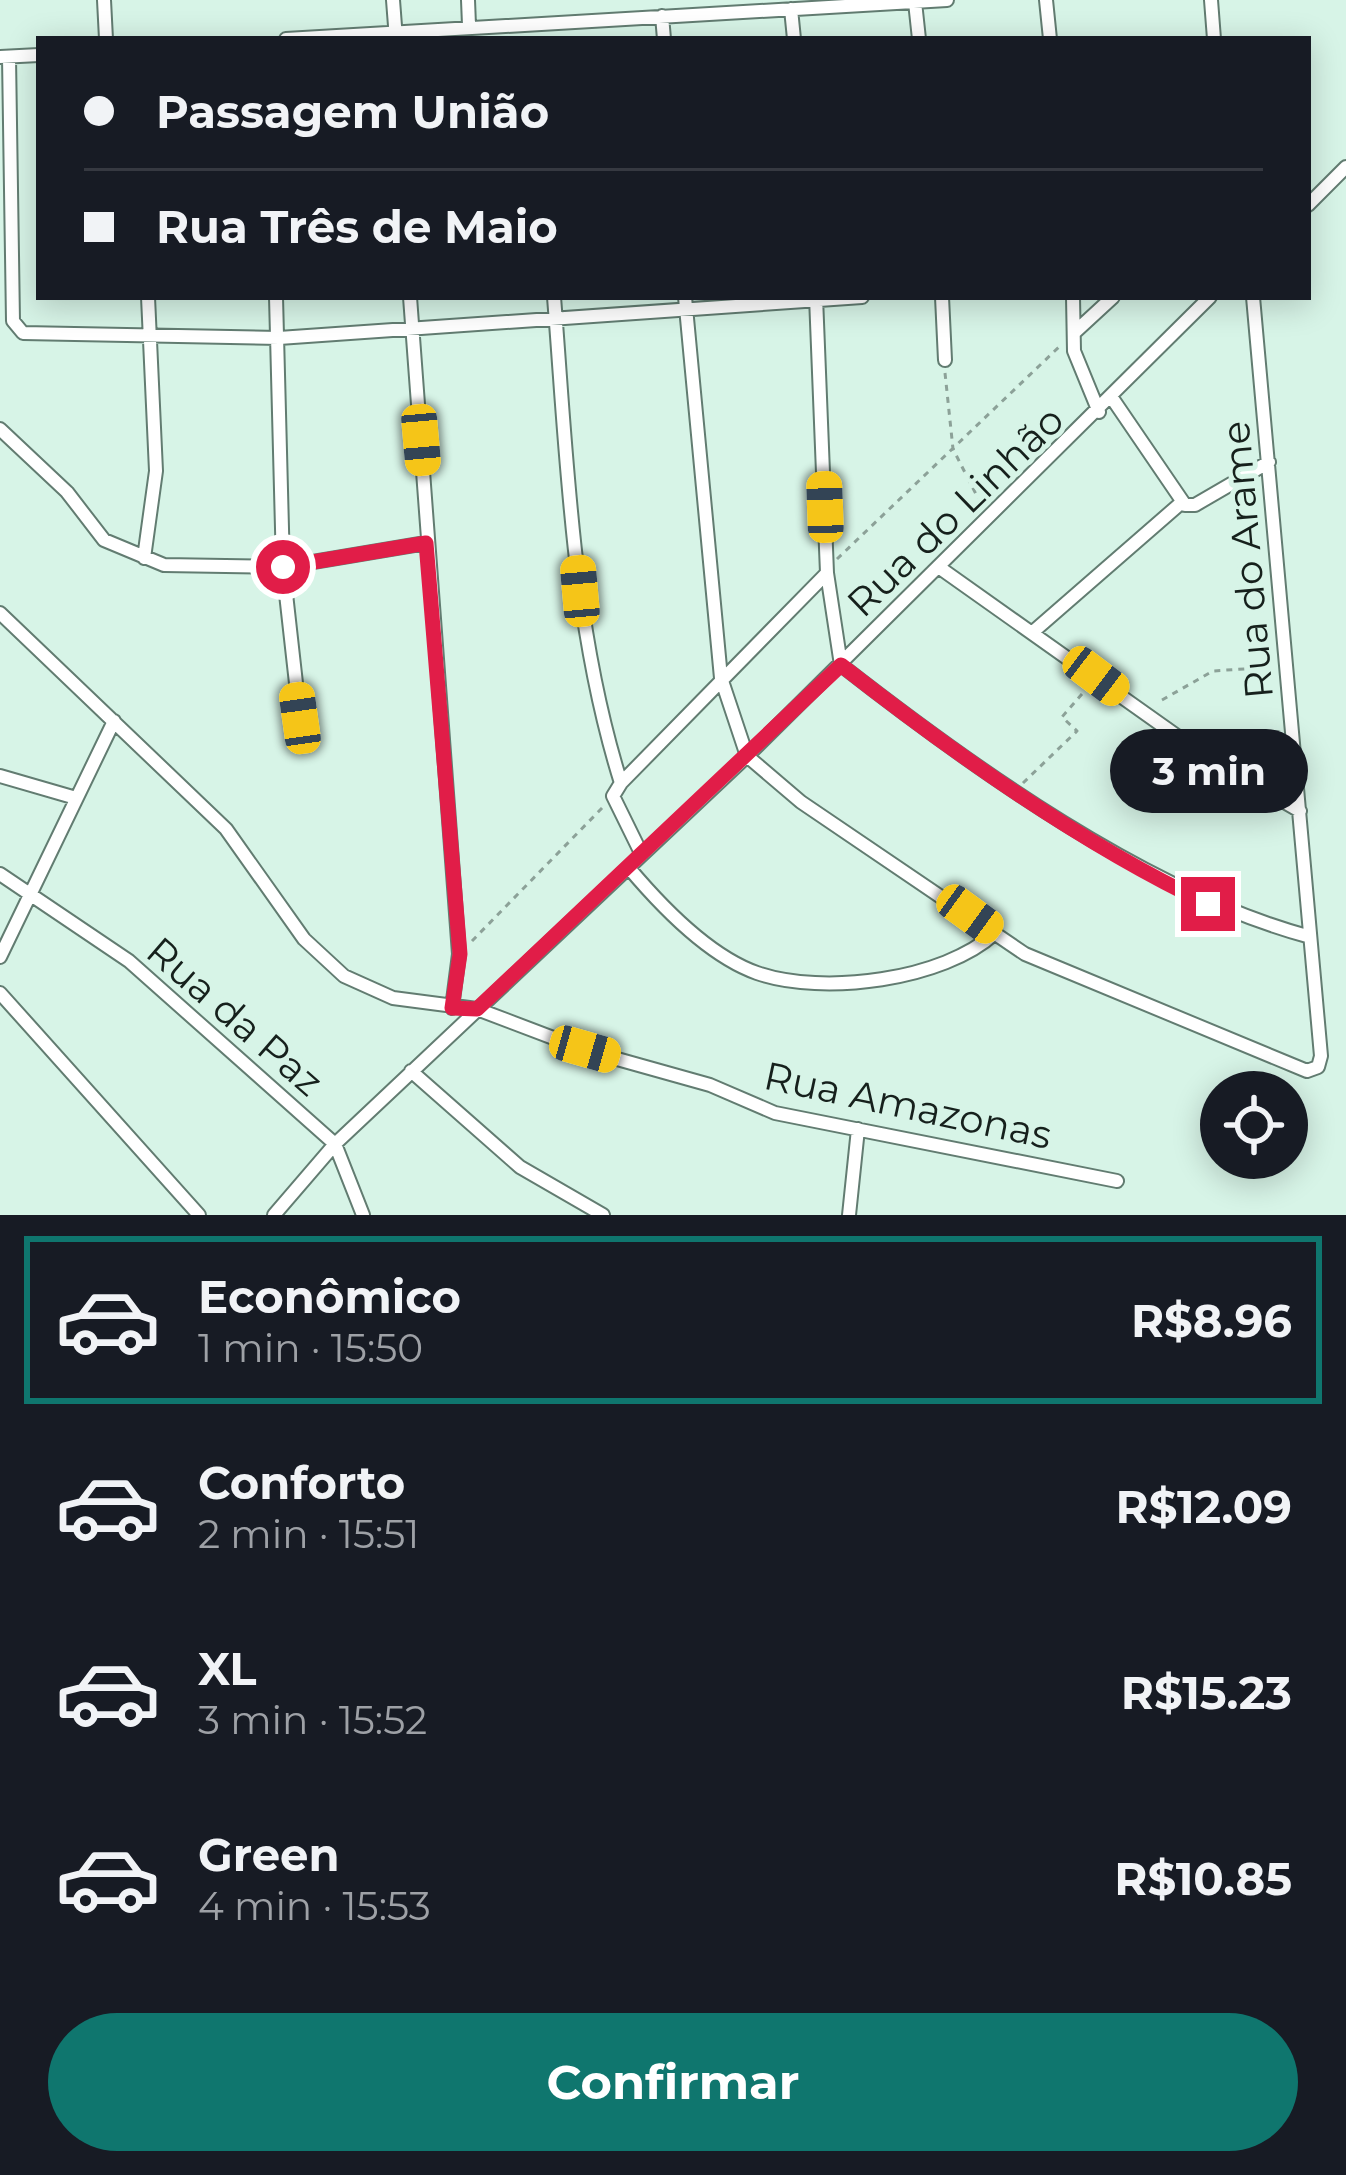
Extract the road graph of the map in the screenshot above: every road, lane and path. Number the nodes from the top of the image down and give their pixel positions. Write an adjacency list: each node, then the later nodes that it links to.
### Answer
1 (104, 0): 14 (street)
2 (393, 0): 13 (street)
3 (467, 0): 12 (street)
4 (947, 0): 7 (street)
5 (1046, 0): 20 (street)
6 (1211, 0): 21 (street)
7 (915, 2): 9 (street); 19 (street)
8 (757, 5): 9 (street); 10 (street)
9 (791, 9): 18 (street)
10 (662, 16): 11 (street); 17 (street)
11 (534, 22): 12 (street); 16 (street)
12 (469, 25): 13 (street)
13 (396, 34): 15 (street)
14 (106, 36)
15 (352, 36)
16 (535, 36)
17 (664, 36)
18 (794, 36)
19 (919, 36)
20 (1050, 36)
21 (1214, 36)
22 (36, 55): 23 (street)
23 (4, 57): 41 (street)
24 (1346, 167): 25 (street)
25 (1311, 202)
26 (148, 300): 41 (street)
27 (276, 300): 42 (street)
28 (410, 300): 39 (street)
29 (554, 300): 38 (street)
30 (764, 300): 37 (street)
31 (816, 300): 55 (street)
32 (942, 300): 43 (street)
33 (1073, 300): 40 (street)
34 (1110, 300): 40 (street)
35 (1207, 300): 44 (street, Rua do Linhão)
36 (1253, 300): 48 (street, Rua do Arame)
37 (686, 303): 38 (street); 62 (street)
38 (556, 319): 39 (street); 69 (street)
39 (412, 330): 42 (street); 51 (street)
40 (1075, 332): 45 (street); 47 (path, Rua do Linhão)
41 (149, 338): 42 (street); 52 (street)
42 (279, 338): 53 (street)
43 (945, 360): 47 (path)
44 (1112, 398): 45 (street, Rua do Linhão); 49 (street)
45 (1099, 412): 50 (street, Rua do Linhão)
46 (0, 429): 52 (street)
47 (953, 449): 50 (path); 55 (path, Rua do Linhão)
48 (1269, 462): 49 (street); 71 (street, Rua do Arame)
49 (1181, 503): 57 (street)
50 (988, 520): 54 (street, Rua do Linhão)
51 (426, 543): 53 (street); 78 (street)
52 (144, 558): 53 (street)
53 (283, 567): 64 (street)
54 (940, 568): 57 (street); 59 (street, Rua do Linhão)
55 (827, 573): 59 (street); 62 (street, Rua do Linhão)
56 (4, 617): 58 (street); 65 (street, Rua Amazonas)
57 (1034, 631): 61 (street)
58 (0, 635)
59 (841, 665): 66 (street, Rua do Linhão); 68 (street)
60 (1276, 666): 63 (path)
61 (1096, 676): 68 (path); 71 (street)
62 (722, 678): 66 (street); 69 (street, Rua do Linhão)
63 (1162, 700)
64 (300, 718)
65 (115, 721): 70 (street); 81 (street, Rua Amazonas)
66 (747, 756): 72 (street, Rua do Linhão); 76 (street)
67 (0, 776): 70 (street)
68 (1017, 788): 77 (street)
69 (617, 790): 72 (street); 78 (path)
70 (76, 798): 75 (street)
71 (1300, 811): 77 (street, Rua do Arame)
72 (643, 855): 73 (street, Rua do Linhão)
73 (629, 868): 76 (street); 82 (street, Rua do Linhão)
74 (0, 874): 75 (street, Rua da Paz)
75 (30, 893): 79 (street); 85 (street, Rua da Paz)
76 (995, 933): 77 (street, Rua do Arame)
77 (1307, 936)
78 (460, 954): 81 (street)
79 (0, 957)
80 (0, 993): 87 (street)
81 (452, 1008): 82 (street, Rua Amazonas)
82 (477, 1009): 83 (street, Rua do Linhão); 84 (street, Rua Amazonas)
83 (411, 1071): 85 (street, Rua do Linhão); 90 (street)
84 (858, 1129): 86 (street, Rua Amazonas); 91 (street)
85 (335, 1144): 88 (street, Rua do Linhão); 89 (street, Rua da Paz)
86 (1117, 1181)
87 (199, 1215)
88 (274, 1215)
89 (363, 1215)
90 (603, 1215)
91 (849, 1215)

